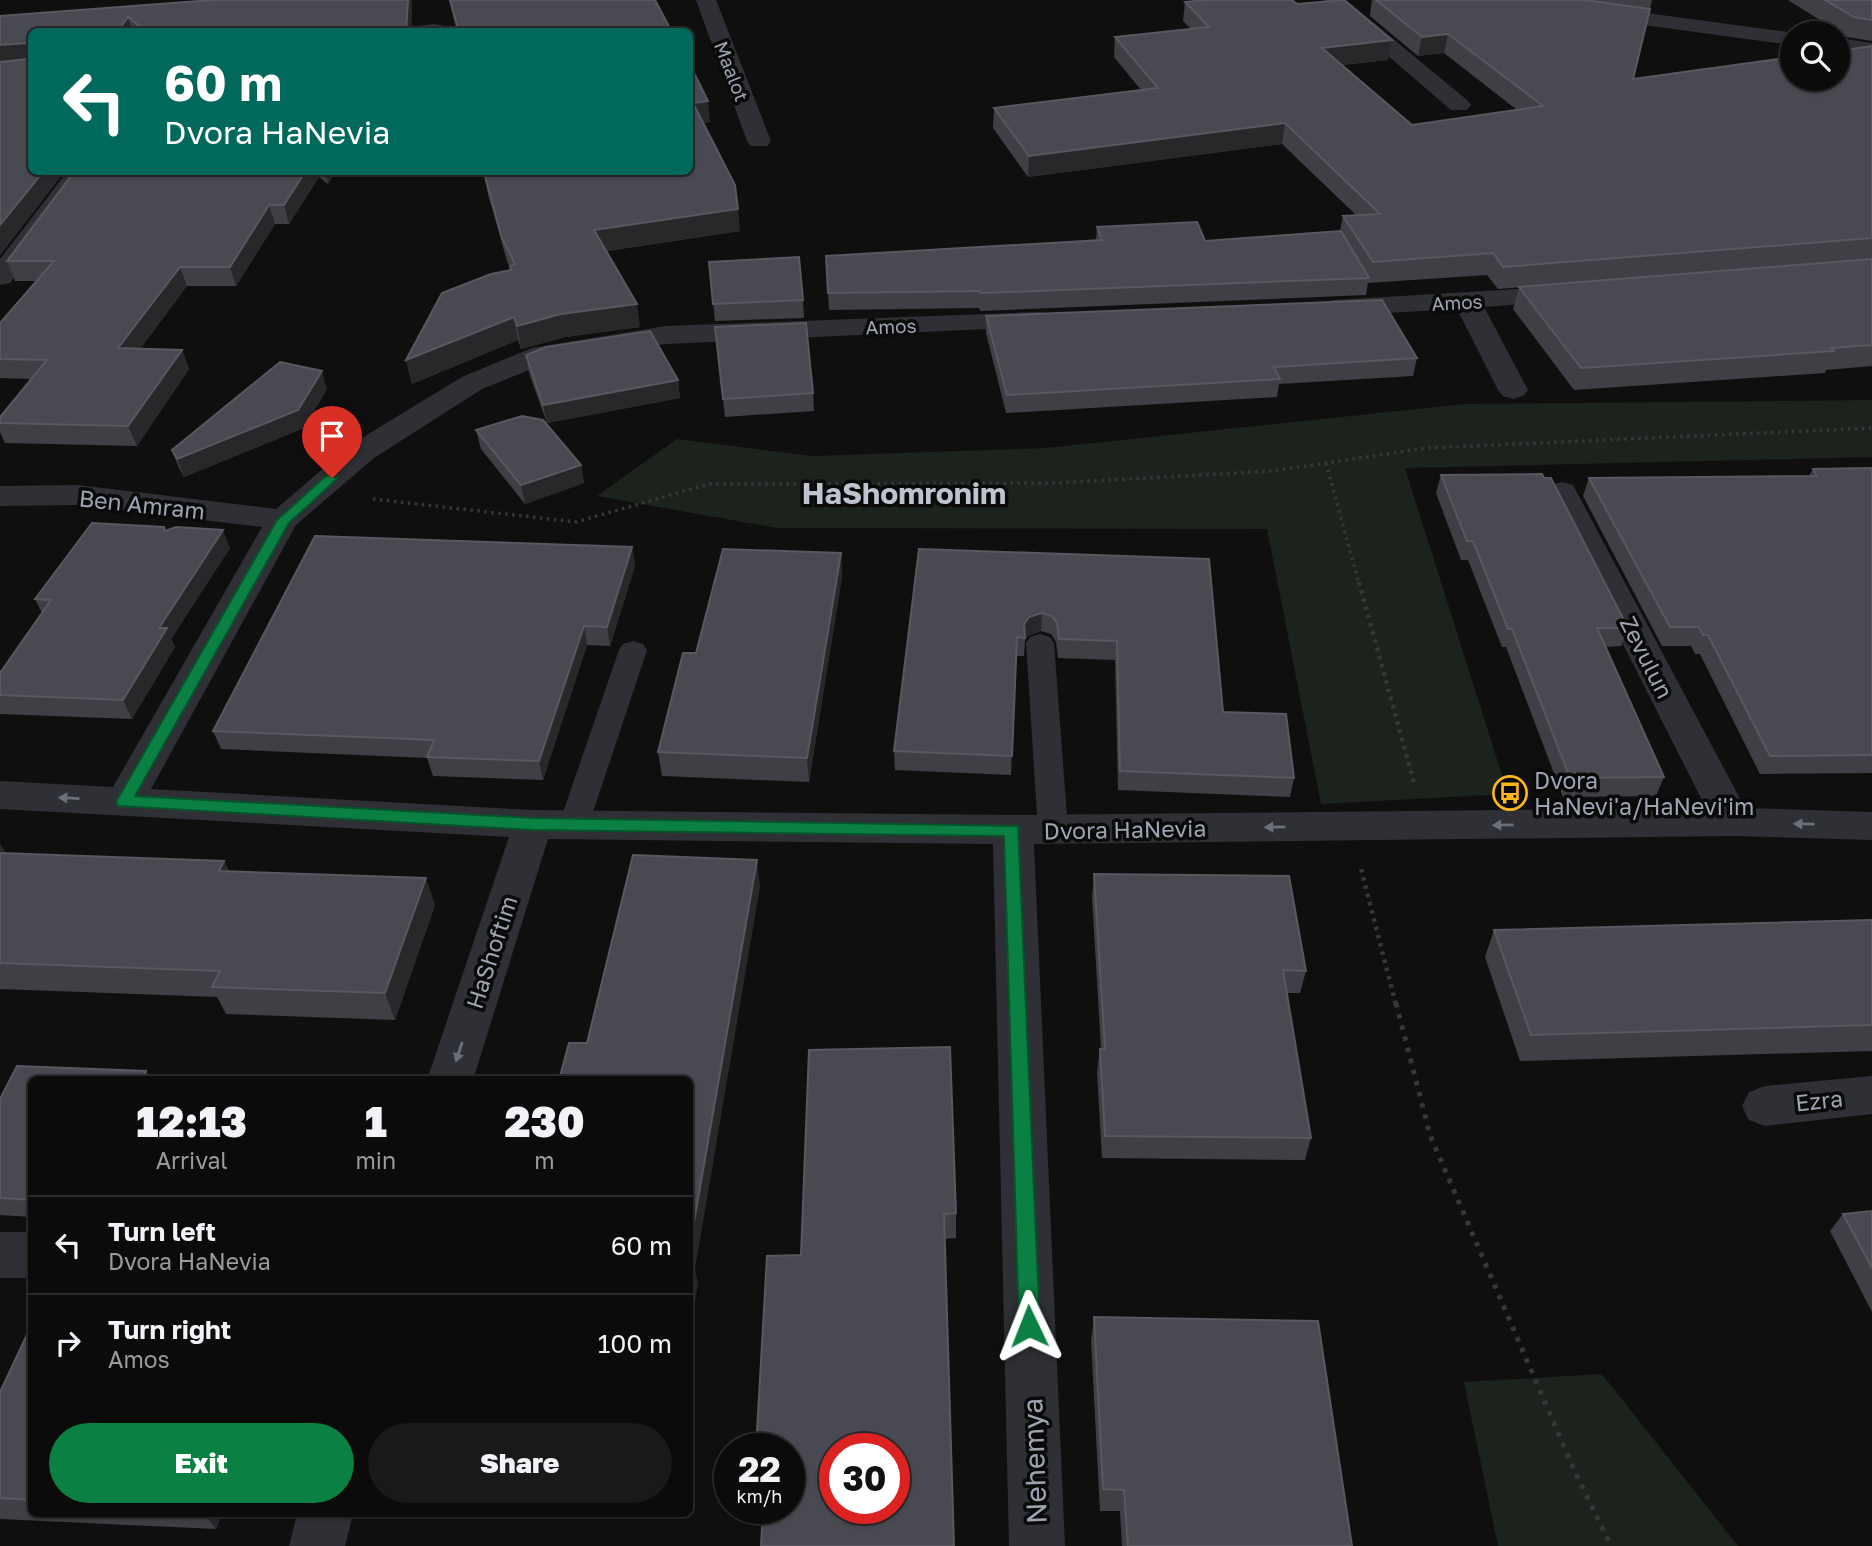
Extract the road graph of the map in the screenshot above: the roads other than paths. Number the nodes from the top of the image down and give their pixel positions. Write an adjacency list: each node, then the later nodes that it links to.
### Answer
1 (706, 0): 8 (street, Maalot)
2 (1333, 0): 7 (street)
3 (1504, 0): 4 (street)
4 (1780, 37)
5 (1850, 47): 6 (street)
6 (1872, 50)
7 (1459, 105)
8 (759, 141)
9 (77, 175): 10 (street)
10 (0, 277)
11 (1588, 292): 12 (street, Amos)
12 (1467, 302): 13 (street, Amos); 15 (street)
13 (1301, 309)
14 (1067, 319): 18 (street, Amos)
15 (1513, 390)
16 (1562, 492): 23 (street, Zevulun)
17 (0, 496): 18 (street, Ben Amram)
18 (283, 520): 22 (street, Amos)
19 (1040, 643): 26 (lane)
20 (634, 650): 24 (lane)
21 (0, 794): 22 (street, Dvora HaNevia, one-way to 21)
22 (124, 802): 24 (street, Dvora HaNevia)
23 (1732, 822): 25 (street, Dvora HaNevia, one-way to 23); 26 (street, Dvora HaNevia, one-way to 26)
24 (553, 824): 26 (street, Dvora HaNevia); 27 (street, HaShoftim, one-way to 27)
25 (1871, 827)
26 (1033, 830): 34 (street, Nehemya)
27 (452, 1076)
28 (1872, 1095): 29 (street, Ezra)
29 (1765, 1106)
30 (0, 1255): 31 (street)
31 (28, 1255)
32 (324, 1517): 33 (street)
33 (317, 1546)
34 (1037, 1546)

